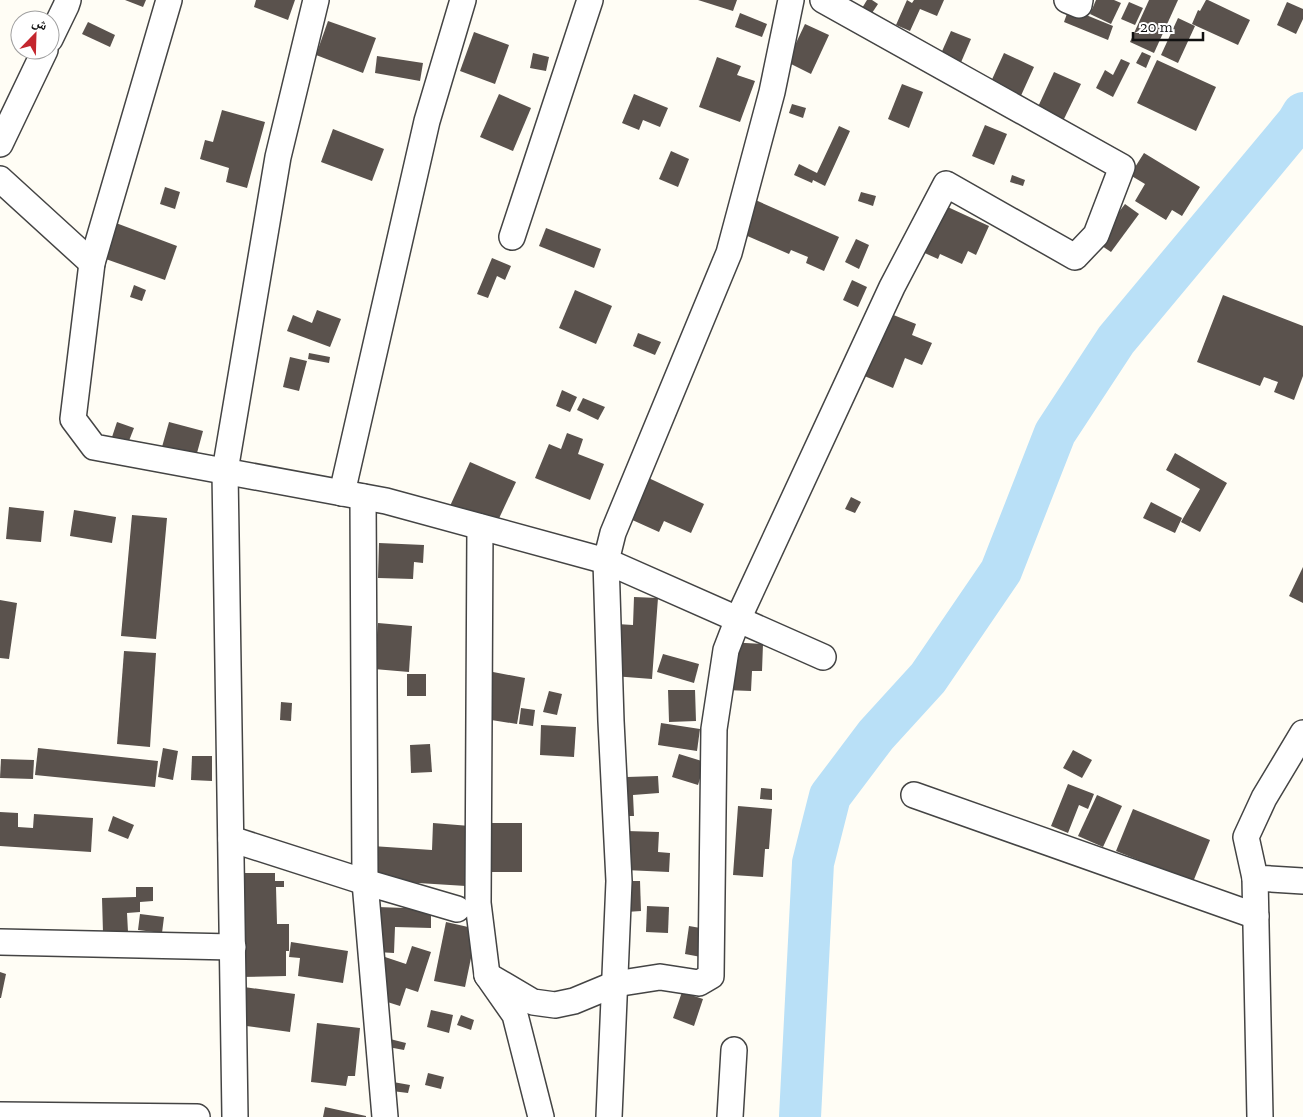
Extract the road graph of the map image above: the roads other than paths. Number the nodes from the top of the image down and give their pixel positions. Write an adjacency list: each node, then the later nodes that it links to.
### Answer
1 (68, 0): 10 (street)
2 (169, 0): 15 (street)
3 (316, 0): 16 (street)
4 (464, 0): 17 (street)
5 (590, 0): 14 (street)
6 (791, 0): 19 (street)
7 (823, 0): 20 (street)
8 (1067, 0): 9 (street)
9 (1080, 0)
10 (60, 18)
11 (40, 60): 12 (street)
12 (0, 144)
13 (0, 179): 15 (street)
14 (512, 237)
15 (92, 263): 16 (street)
16 (225, 471): 17 (street); 24 (street)
17 (352, 495): 18 (street); 27 (street)
18 (480, 527): 19 (street); 32 (street)
19 (606, 561): 20 (street); 33 (street)
20 (738, 619): 21 (street); 33 (street)
21 (823, 656)
22 (1303, 733): 25 (street)
23 (914, 795): 29 (street)
24 (231, 839): 27 (street); 31 (street)
25 (1255, 878): 26 (street); 29 (street)
26 (1303, 881)
27 (365, 882): 28 (street); 38 (street)
28 (457, 909)
29 (1256, 916): 42 (street)
30 (0, 942): 31 (street)
31 (233, 948): 37 (street)
32 (487, 975): 33 (street); 39 (street)
33 (615, 984): 40 (street)
34 (734, 1050): 41 (street)
35 (0, 1115): 36 (street)
36 (197, 1117)
37 (235, 1117)
38 (385, 1117)
39 (540, 1117)
40 (609, 1117)
41 (730, 1117)
42 (1260, 1117)

